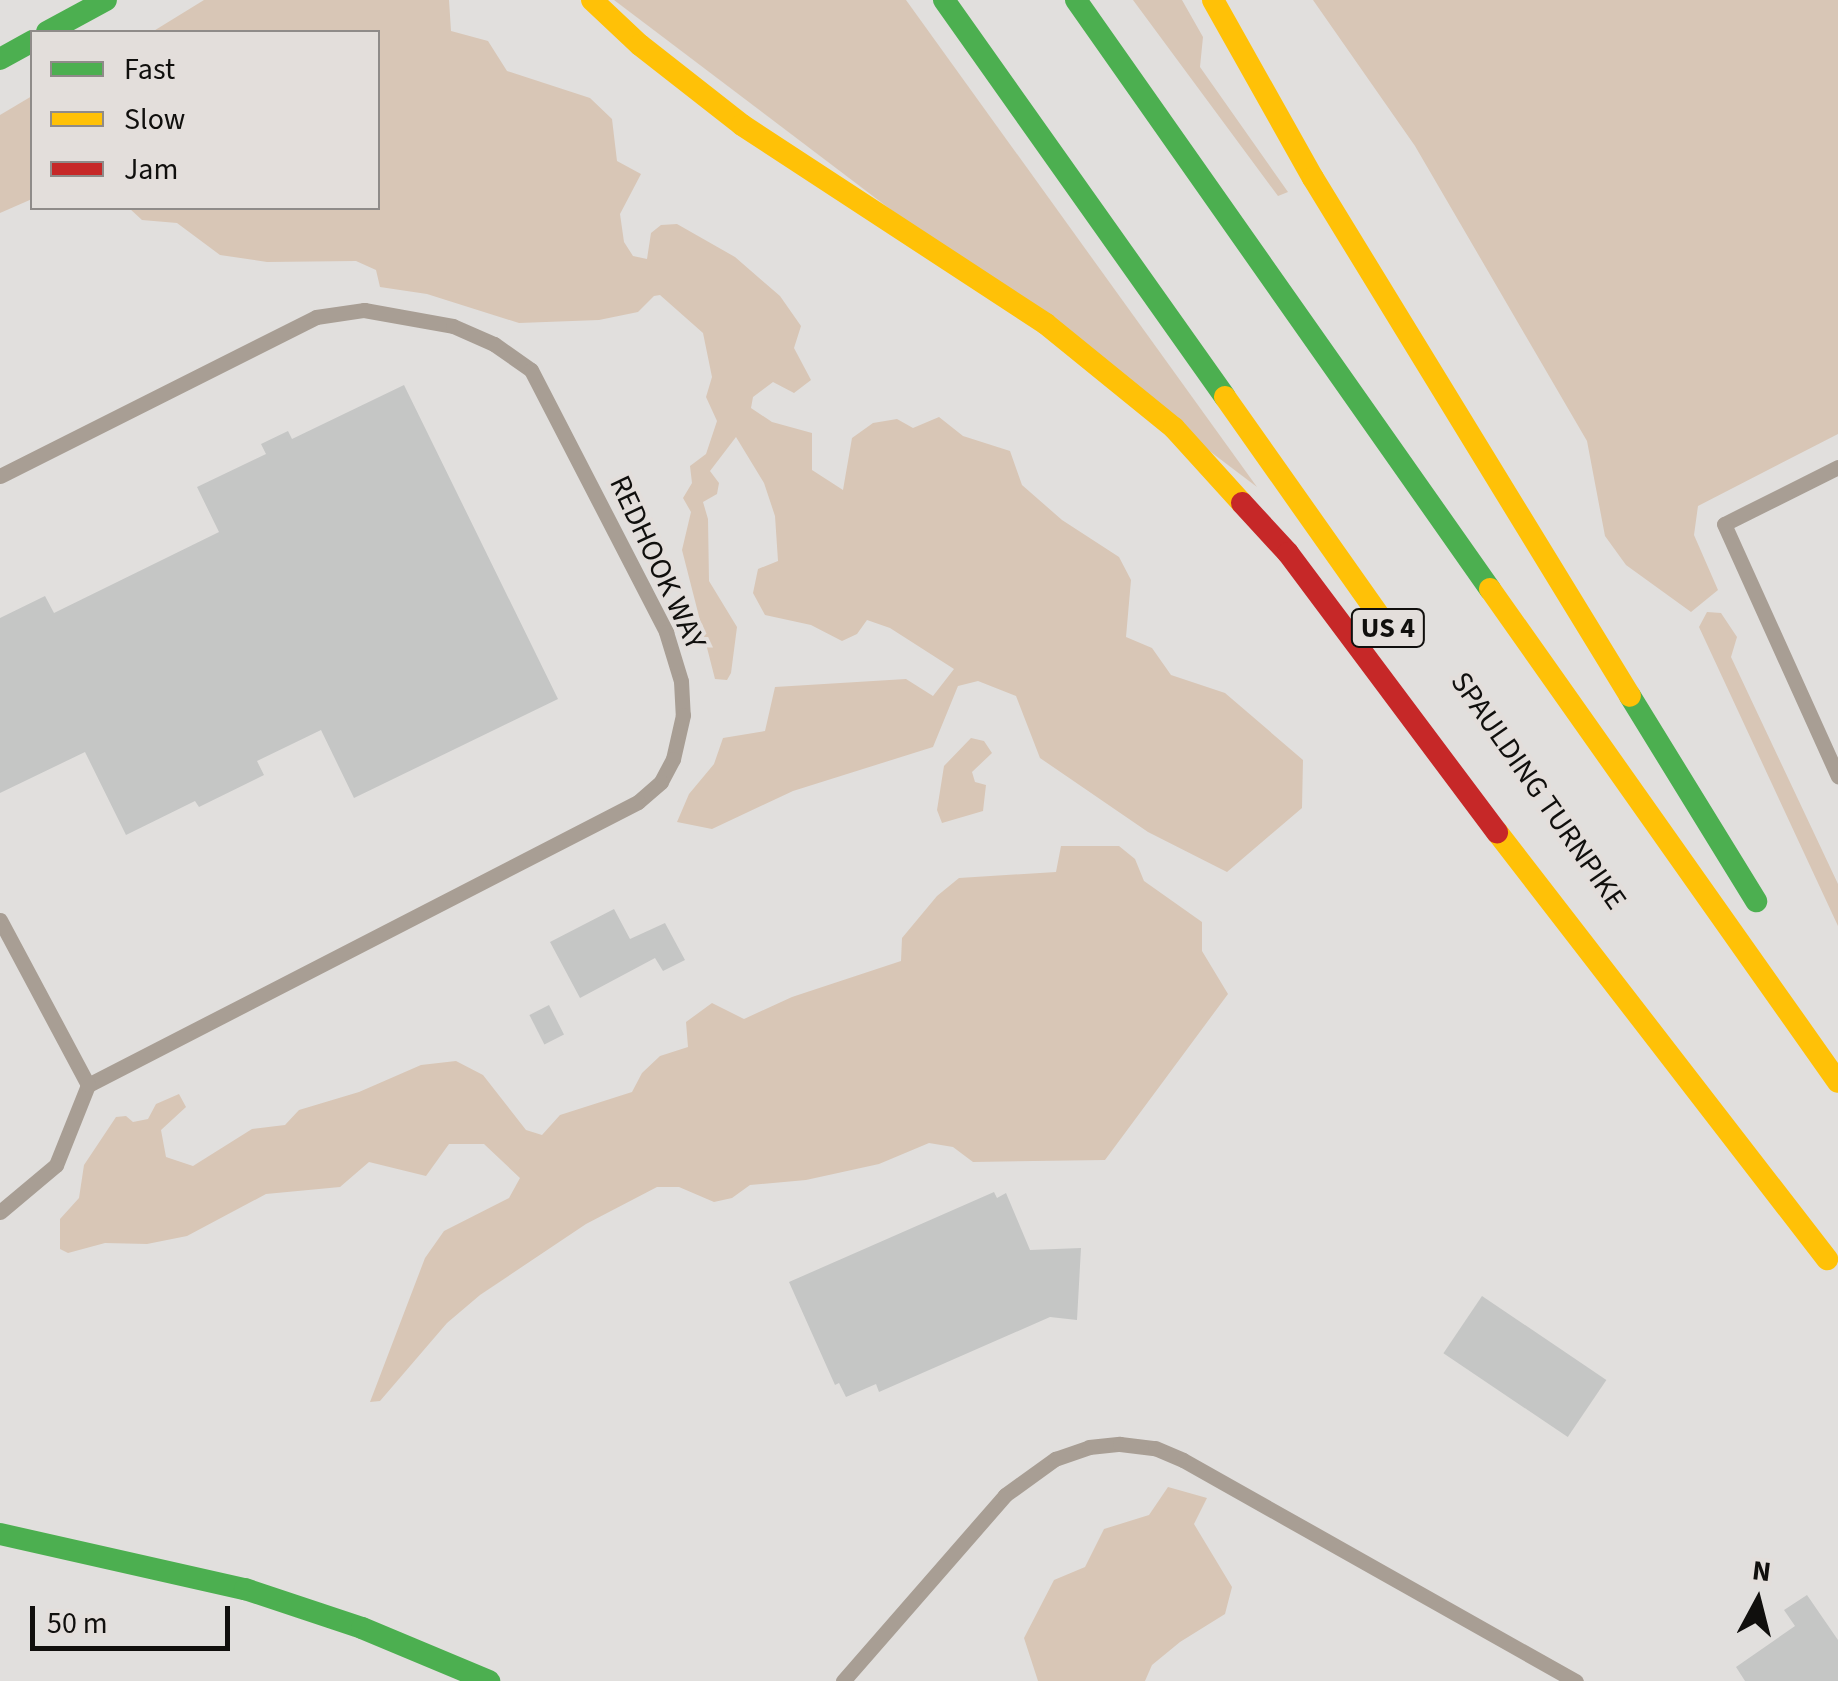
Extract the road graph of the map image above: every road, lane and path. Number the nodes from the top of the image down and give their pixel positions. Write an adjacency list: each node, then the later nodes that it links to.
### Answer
1 (106, 0): 6 (main road)
2 (592, 0): 20 (main road)
3 (944, 0): 11 (main road, US 4)
4 (1076, 0): 17 (main road)
5 (1213, 0): 15 (main road)
6 (51, 30)
7 (30, 42): 8 (main road)
8 (0, 59)
9 (1838, 467): 12 (lane)
10 (0, 476): 18 (lane, REDHOOK WAY)
11 (1396, 640)
12 (1838, 777)
13 (1568, 885): 20 (main road, SPAULDING TURNPIKE)
14 (0, 920): 18 (lane)
15 (1768, 920)
16 (1812, 1007): 17 (main road)
17 (1837, 1081)
18 (88, 1085): 19 (lane)
19 (0, 1212)
20 (1832, 1267)
21 (0, 1534): 22 (main road)
22 (489, 1681)
23 (844, 1681): 24 (lane)
24 (1576, 1681)

